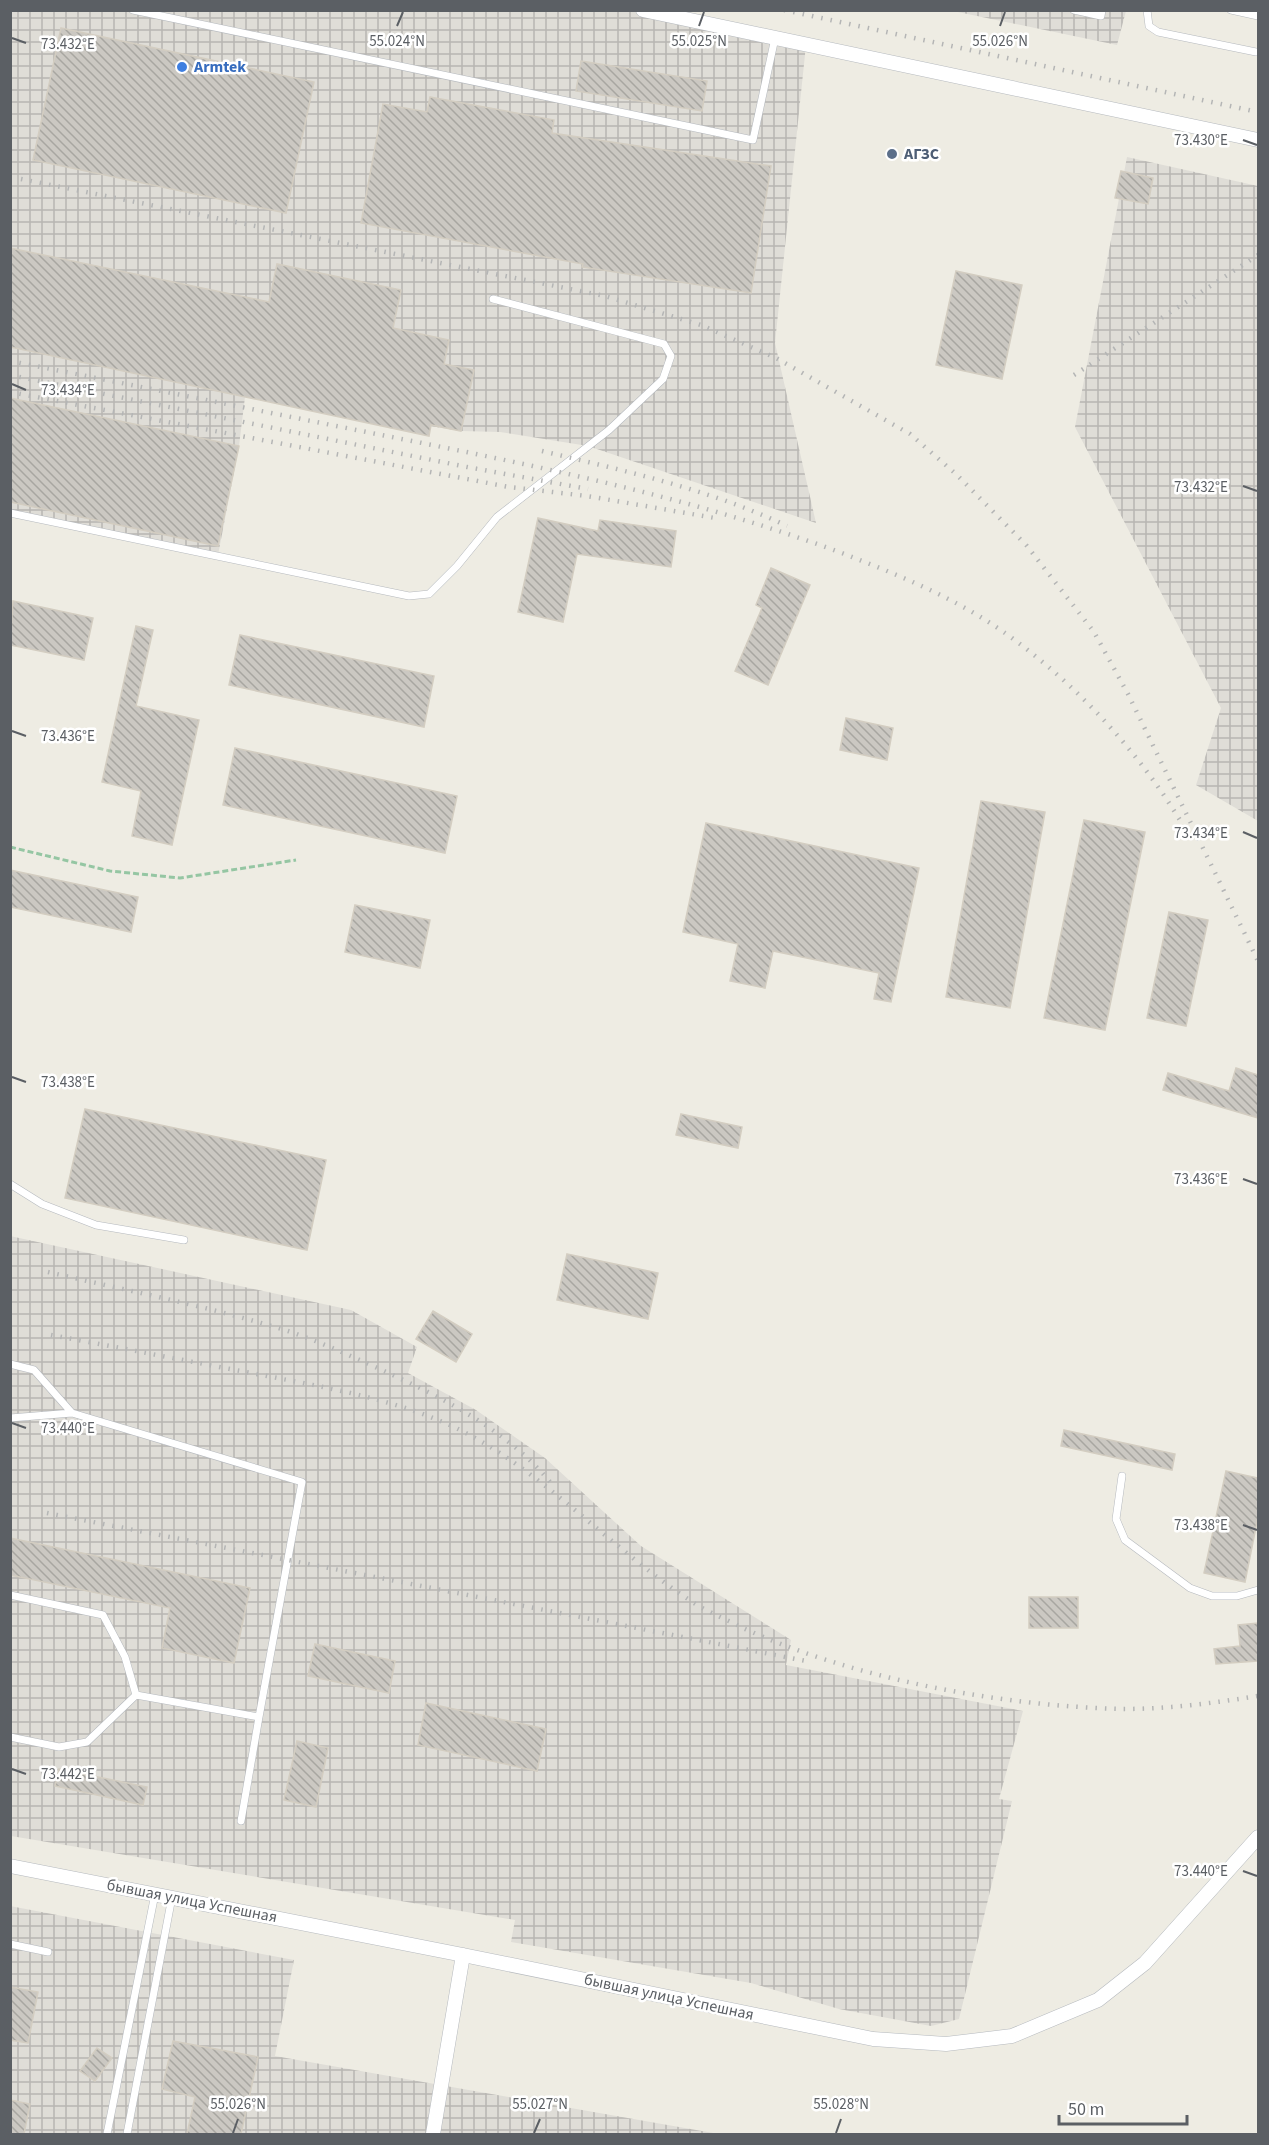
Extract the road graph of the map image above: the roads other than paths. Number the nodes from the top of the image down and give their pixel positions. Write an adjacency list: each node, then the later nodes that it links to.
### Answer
1 (132, 10): 8 (lane)
2 (643, 10): 8 (street)
3 (1074, 10): 4 (lane)
4 (1102, 10)
5 (1147, 10): 9 (lane)
6 (1231, 10): 7 (lane)
7 (1258, 16)
8 (775, 38): 10 (street)
9 (1256, 52)
10 (1258, 140)
11 (494, 299): 12 (lane)
12 (10, 513)
13 (10, 1184): 14 (lane)
14 (183, 1240)
15 (10, 1364): 16 (lane)
16 (72, 1413): 17 (lane); 22 (lane)
17 (10, 1418)
18 (1122, 1476): 19 (lane)
19 (1258, 1590)
20 (10, 1595): 21 (lane)
21 (136, 1695): 22 (lane); 23 (lane)
22 (259, 1717): 24 (lane)
23 (10, 1737)
24 (240, 1821)
25 (1258, 1837): 31 (street, бывшая улица Успешная)
26 (10, 1866): 27 (street, бывшая улица Успешная)
27 (155, 1894): 28 (street, бывшая улица Успешная); 32 (lane)
28 (172, 1897): 31 (street, бывшая улица Успешная); 33 (lane)
29 (10, 1944): 30 (lane)
30 (48, 1952)
31 (463, 1955): 34 (street)
32 (107, 2134)
33 (127, 2134)
34 (433, 2134)

